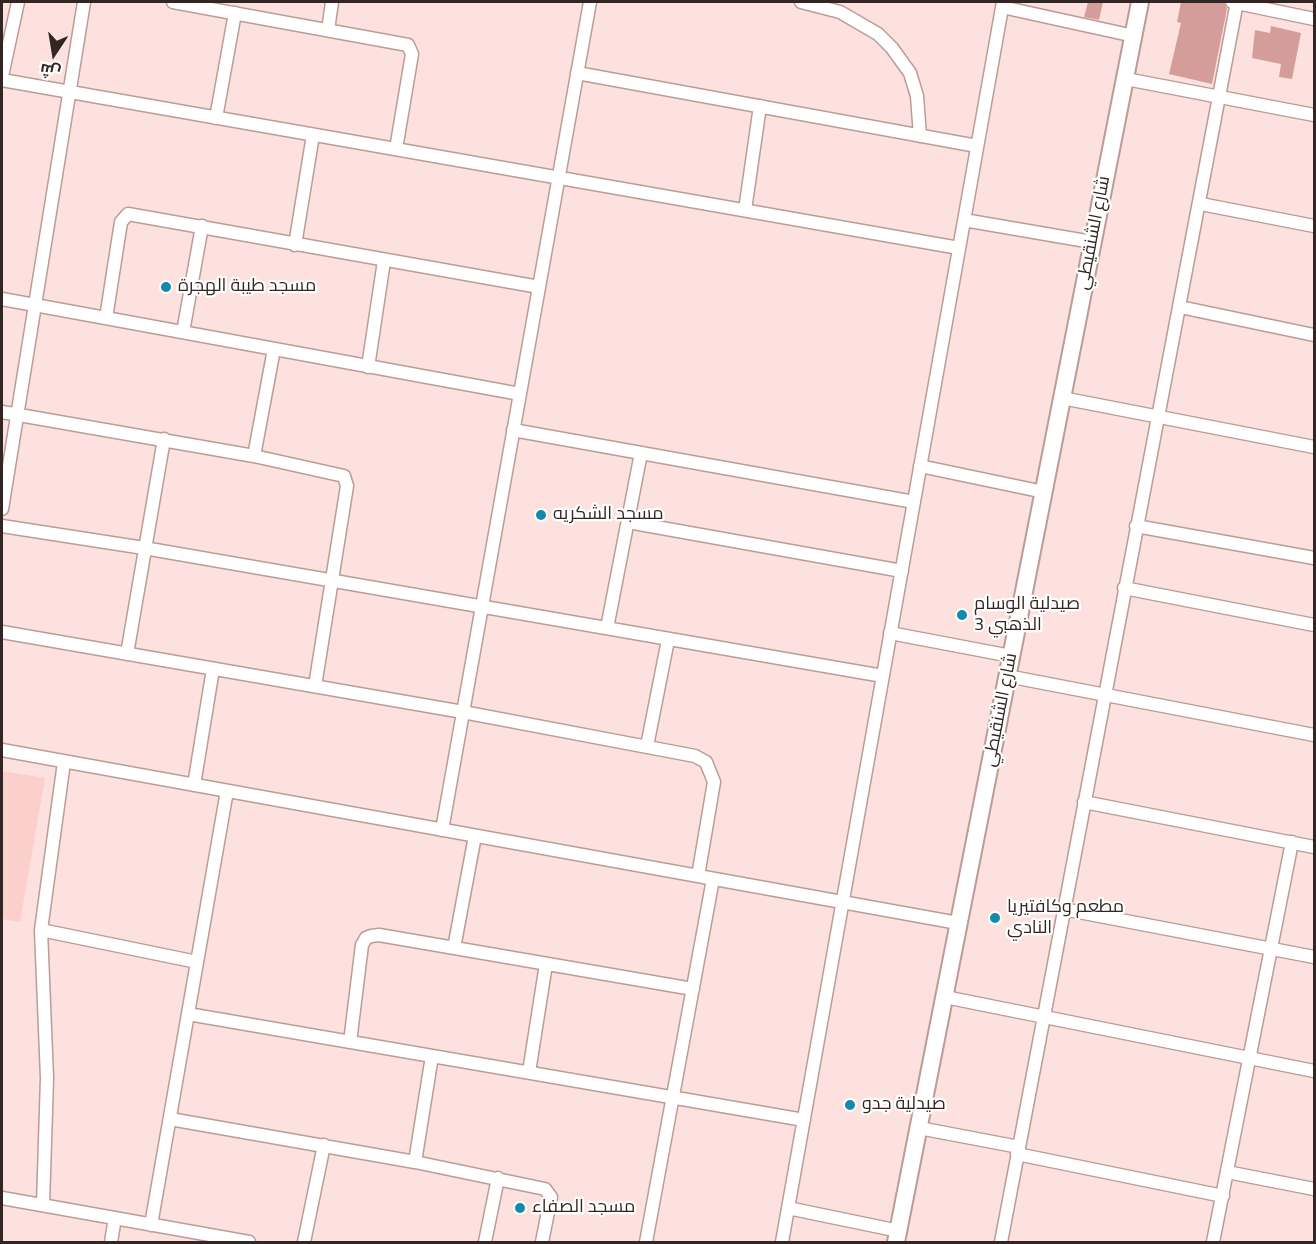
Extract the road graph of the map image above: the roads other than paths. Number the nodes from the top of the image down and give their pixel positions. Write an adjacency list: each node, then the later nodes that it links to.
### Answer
1 (18, 2): 15 (street)
2 (84, 2): 17 (street)
3 (173, 2): 10 (street)
4 (332, 2): 12 (street)
5 (590, 2): 14 (street)
6 (801, 2): 23 (street)
7 (1140, 2): 13 (street, شارع الشنقيطي)
8 (1235, 2): 11 (street); 18 (street)
9 (1002, 4): 13 (street); 24 (street)
10 (235, 13): 12 (street); 21 (street)
11 (1314, 19)
12 (328, 30): 25 (street)
13 (1134, 36): 16 (street, شارع الشنقيطي)
14 (577, 73): 19 (street); 26 (street)
15 (2, 78): 17 (street)
16 (1126, 79): 18 (street); 32 (street, شارع الشنقيطي)
17 (70, 92): 21 (street); 38 (street)
18 (1220, 97): 20 (street); 27 (street)
19 (760, 106): 23 (street); 28 (street)
20 (1314, 115)
21 (216, 118): 22 (street)
22 (314, 135): 25 (street); 33 (street)
23 (920, 136): 24 (street)
24 (977, 146): 29 (street)
25 (396, 149): 26 (street)
26 (558, 178): 28 (street); 36 (street)
27 (1200, 204): 31 (street); 39 (street)
28 (745, 210): 34 (street)
29 (964, 219): 32 (street); 34 (street)
30 (202, 226): 33 (street); 40 (street); 41 (street)
31 (1314, 226)
32 (1092, 243): 46 (street, شارع الشنقيطي)
33 (295, 244): 35 (street)
34 (959, 248): 55 (street)
35 (384, 261): 36 (street); 44 (street)
36 (539, 287): 45 (street)
37 (2, 299): 38 (street)
38 (33, 304): 40 (street); 48 (street)
39 (1180, 307): 42 (street); 49 (street)
40 (106, 318): 41 (street)
41 (183, 332): 43 (street)
42 (1314, 335)
43 (274, 349): 44 (street); 54 (street)
44 (368, 367): 45 (street)
45 (520, 394): 50 (street)
46 (1062, 398): 49 (street); 56 (street, شارع الشنقيطي)
47 (2, 412): 48 (street)
48 (17, 415): 51 (street); 58 (street)
49 (1157, 416): 52 (street); 61 (street)
50 (513, 430): 53 (street); 67 (street)
51 (164, 440): 54 (street); 62 (street)
52 (1314, 447)
53 (641, 453): 57 (street); 59 (street)
54 (254, 456): 65 (street)
55 (920, 466): 56 (street); 57 (street)
56 (1044, 492): 74 (street, شارع الشنقيطي)
57 (914, 502): 64 (street)
58 (2, 510)
59 (628, 522): 64 (street); 69 (street)
60 (2, 526): 62 (street)
61 (1136, 526): 63 (street); 66 (street)
62 (144, 548): 65 (street); 73 (street)
63 (1314, 558)
64 (902, 571): 71 (street)
65 (332, 580): 67 (street); 78 (street)
66 (1124, 588): 68 (street); 79 (street)
67 (482, 606): 69 (street); 80 (street)
68 (1314, 625)
69 (607, 628): 72 (street)
70 (2, 632): 73 (street)
71 (890, 633): 74 (street); 76 (street)
72 (668, 640): 76 (street); 82 (street)
73 (127, 654): 75 (street)
74 (1011, 656): 77 (street, شارع الشنقيطي)
75 (213, 669): 78 (street); 85 (street)
76 (883, 676): 94 (street)
77 (1007, 676): 79 (street); 96 (street, شارع الشنقيطي)
78 (315, 687): 80 (street)
79 (1104, 695): 81 (street); 87 (street)
80 (463, 712): 82 (street); 88 (street)
81 (1314, 735)
82 (647, 746): 92 (street)
83 (2, 750): 84 (street)
84 (64, 762): 85 (street); 97 (street)
85 (194, 785): 86 (street)
86 (227, 791): 88 (street); 101 (street)
87 (1084, 802): 90 (street); 95 (street)
88 (442, 830): 89 (street)
89 (475, 836): 92 (street); 98 (street)
90 (1292, 842): 91 (street); 99 (street)
91 (1314, 847)
92 (698, 876): 93 (street)
93 (714, 879): 94 (street); 103 (street)
94 (843, 902): 96 (street); 114 (street)
95 (1064, 909): 99 (street); 106 (street)
96 (958, 923): 104 (street, شارع الشنقيطي)
97 (41, 930): 101 (street); 124 (street)
98 (454, 948): 102 (street); 107 (street)
99 (1271, 948): 100 (street); 109 (street)
100 (1314, 957)
101 (197, 962): 105 (street)
102 (546, 964): 103 (street); 111 (street)
103 (693, 989): 112 (street)
104 (945, 997): 106 (street); 115 (street, شارع الشنقيطي)
105 (188, 1014): 107 (street); 113 (street)
106 (1043, 1018): 109 (street); 117 (street)
107 (350, 1042): 108 (street)
108 (432, 1056): 111 (street); 118 (street)
109 (1250, 1058): 110 (street); 119 (street)
110 (1314, 1071)
111 (529, 1072): 112 (street)
112 (673, 1098): 114 (street); 134 (street)
113 (170, 1119): 116 (street); 127 (street)
114 (804, 1120): 125 (street)
115 (919, 1128): 117 (street); 128 (street, شارع الشنقيطي)
116 (324, 1145): 118 (street); 131 (street)
117 (1018, 1151): 122 (street); 136 (street)
118 (415, 1162): 120 (street)
119 (1227, 1172): 121 (street); 122 (street)
120 (498, 1178): 132 (street); 133 (street)
121 (1314, 1189)
122 (1222, 1196): 137 (street)
123 (2, 1197): 124 (street)
124 (43, 1205): 126 (street)
125 (789, 1208): 128 (street); 135 (street)
126 (115, 1218): 127 (street); 129 (street)
127 (151, 1225): 130 (street)
128 (897, 1237)
129 (111, 1242)
130 (249, 1242)
131 (304, 1242)
132 (485, 1242)
133 (542, 1242)
134 (646, 1242)
135 (782, 1242)
136 (1001, 1242)
137 (1213, 1242)

